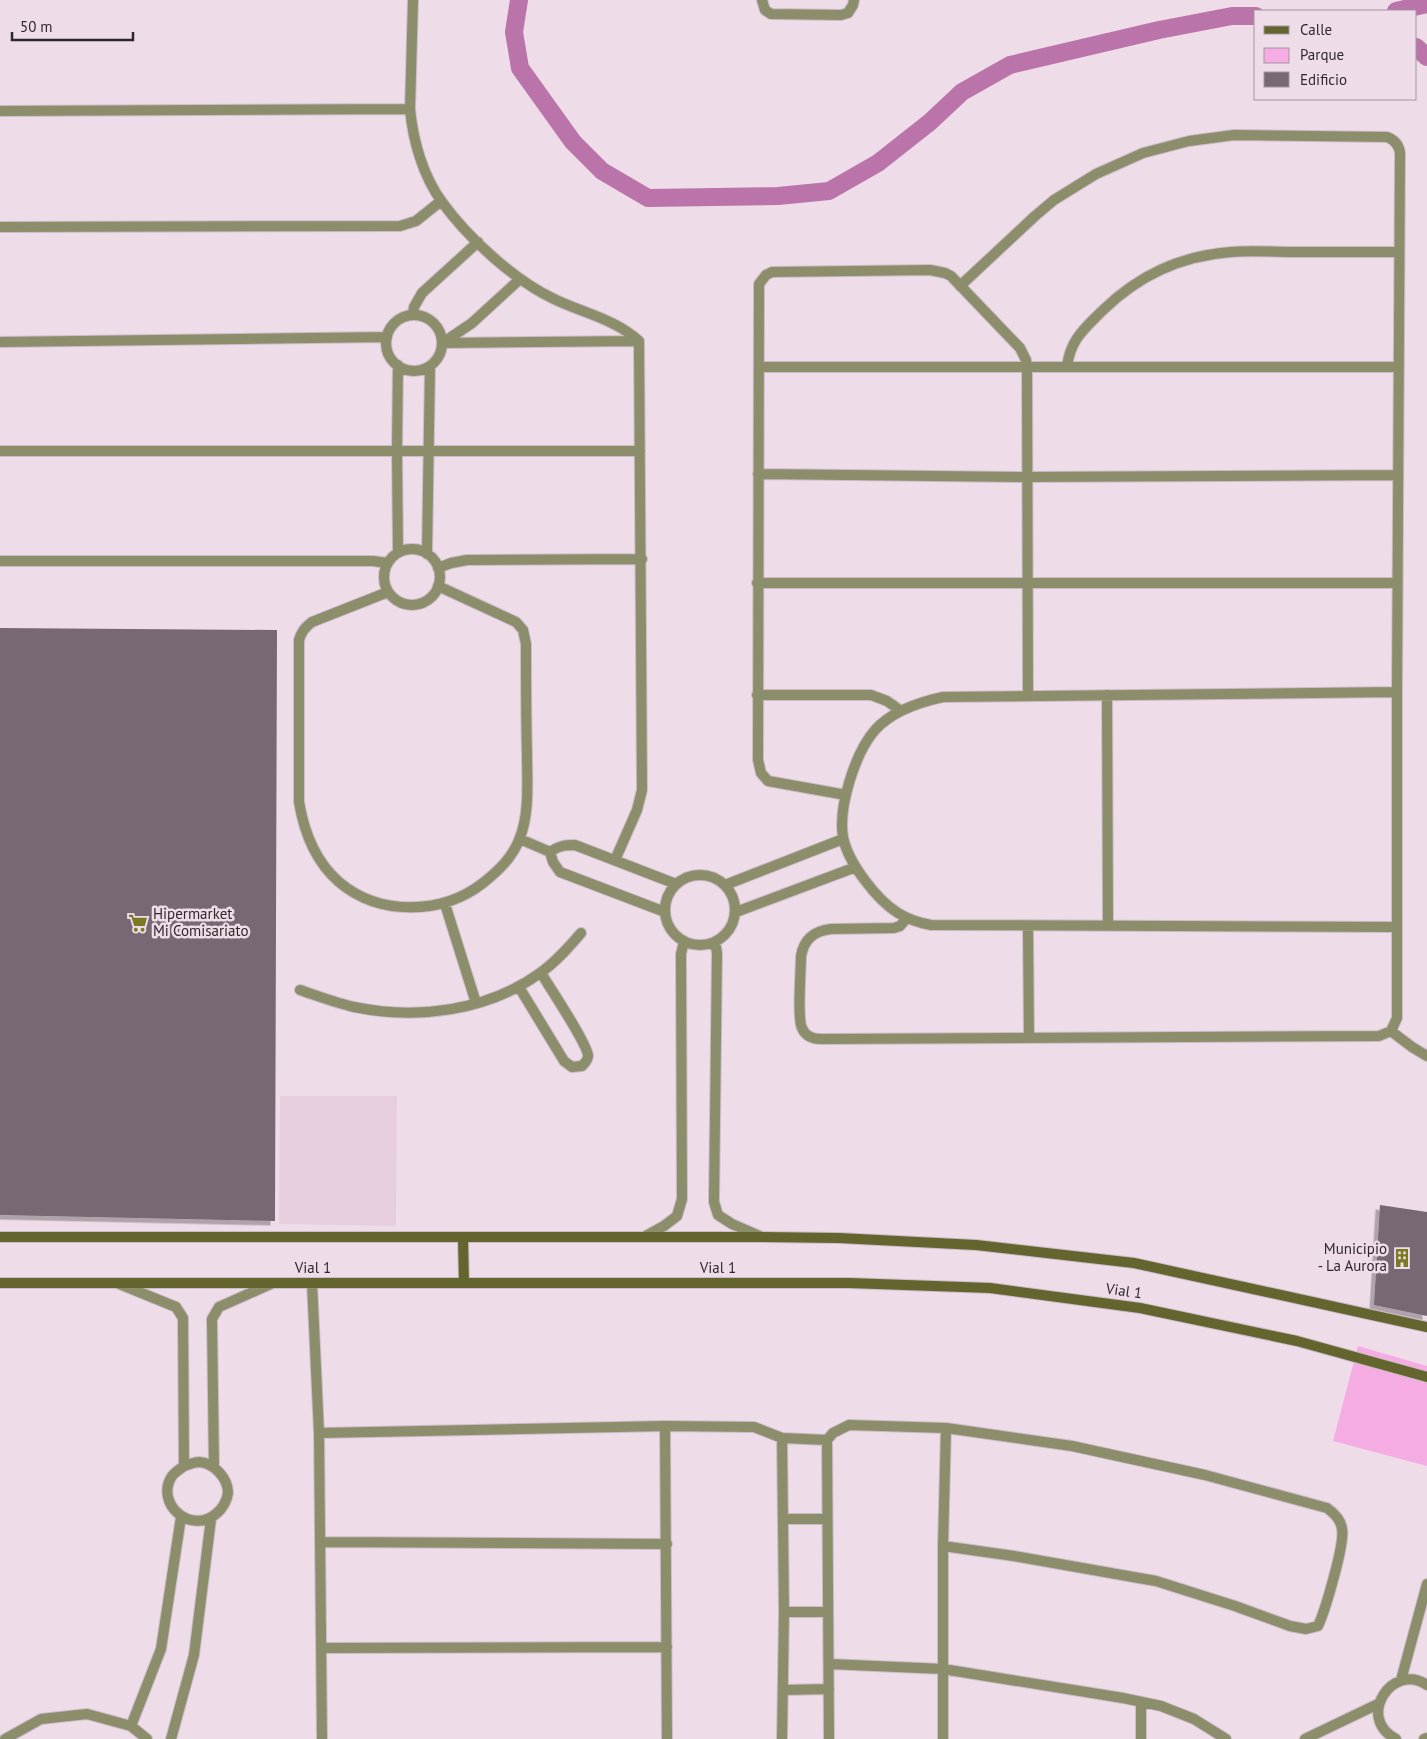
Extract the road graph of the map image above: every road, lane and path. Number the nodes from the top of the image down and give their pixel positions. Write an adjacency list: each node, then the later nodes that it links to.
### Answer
1 (413, 0): 4 (street)
2 (762, 0): 3 (street)
3 (854, 0)
4 (410, 109): 5 (street); 6 (street)
5 (0, 110)
6 (441, 201): 7 (street); 8 (street)
7 (0, 226)
8 (478, 242): 10 (street); 12 (street)
9 (1399, 252): 11 (street); 21 (street); 22 (street)
10 (520, 279): 14 (street); 16 (street)
11 (960, 286): 19 (street); 20 (street)
12 (413, 315): 13 (street); 16 (street)
13 (387, 337): 15 (street); 17 (street)
14 (639, 341): 16 (street); 26 (street)
15 (0, 342)
16 (443, 343): 18 (street)
17 (398, 365): 18 (street); 24 (street)
18 (430, 366): 25 (street)
19 (759, 367): 20 (street); 27 (street)
20 (1027, 367): 21 (street); 29 (street)
21 (1066, 367): 22 (street)
22 (1399, 367): 28 (street)
23 (0, 451): 24 (street)
24 (397, 451): 25 (street); 30 (street)
25 (429, 451): 26 (street); 31 (street)
26 (640, 451): 32 (street)
27 (758, 474): 29 (street); 36 (street)
28 (1398, 475): 29 (street); 38 (street)
29 (1027, 477): 37 (street)
30 (398, 552): 31 (street); 34 (street)
31 (427, 554): 35 (street)
32 (642, 558): 35 (street); 50 (street)
33 (0, 561): 34 (street)
34 (387, 563): 40 (street)
35 (438, 568): 39 (street)
36 (758, 583): 37 (street); 42 (street)
37 (1027, 583): 38 (street); 44 (street)
38 (1397, 583): 41 (street)
39 (438, 586): 40 (street); 47 (street)
40 (388, 592): 54 (street)
41 (1397, 692): 43 (street); 60 (street)
42 (757, 695): 45 (street); 46 (street)
43 (1107, 695): 44 (street); 59 (street)
44 (1028, 696): 45 (street)
45 (901, 711): 46 (street)
46 (846, 795): 48 (street)
47 (520, 838): 49 (street); 54 (street)
48 (843, 838): 51 (street); 53 (street)
49 (550, 852): 50 (street); 55 (street)
50 (615, 860): 52 (street)
51 (856, 867): 56 (street); 57 (street)
52 (676, 884): 53 (street); 55 (street)
53 (726, 885): 56 (street)
54 (445, 904): 67 (street)
55 (665, 912): 62 (street)
56 (736, 912): 63 (street)
57 (907, 918): 58 (street); 69 (street)
58 (1028, 926): 59 (street); 69 (street)
59 (1108, 926): 60 (street)
60 (1397, 928): 68 (street)
61 (581, 933): 64 (street)
62 (684, 941): 63 (street); 72 (street)
63 (715, 942): 73 (street)
64 (541, 973): 65 (street); 65 (street)
65 (518, 987): 67 (street)
66 (300, 990): 67 (street)
67 (476, 1003)
68 (1391, 1031): 69 (street); 70 (street)
69 (1029, 1038)
70 (1427, 1056)
71 (0, 1237): 74 (street, Vial 1)
72 (644, 1237): 73 (street, Vial 1); 74 (street, Vial 1)
73 (762, 1237): 80 (street, Vial 1)
74 (463, 1238): 79 (street)
75 (0, 1283): 76 (street, Vial 1)
76 (117, 1283): 77 (street, Vial 1); 87 (street)
77 (273, 1283): 78 (street, Vial 1); 88 (street)
78 (312, 1283): 79 (street, Vial 1); 84 (street)
79 (464, 1283): 81 (street, Vial 1)
80 (1427, 1327)
81 (1427, 1377)
82 (665, 1426): 84 (street); 85 (street); 94 (street)
83 (946, 1428): 86 (street); 95 (street); 95 (street)
84 (319, 1433): 93 (street)
85 (782, 1438): 86 (street); 91 (street)
86 (827, 1440): 92 (street)
87 (184, 1466): 88 (street); 89 (street)
88 (214, 1467): 90 (street)
89 (181, 1517): 90 (street); 109 (street)
90 (211, 1519): 113 (street)
91 (784, 1519): 92 (street); 97 (street)
92 (827, 1519): 98 (street)
93 (321, 1542): 94 (street); 99 (street)
94 (667, 1544): 100 (street)
95 (943, 1546): 102 (street)
96 (1427, 1584): 103 (street)
97 (784, 1612): 98 (street); 106 (street)
98 (827, 1612): 101 (street)
99 (321, 1648): 100 (street); 114 (street)
100 (667, 1648): 115 (street)
101 (829, 1664): 102 (street); 105 (street)
102 (943, 1669): 107 (street); 118 (street)
103 (1402, 1680): 104 (street); 108 (street)
104 (1427, 1685)
105 (829, 1689): 106 (street); 117 (street)
106 (784, 1690): 116 (street)
107 (1141, 1702): 119 (street); 120 (street)
108 (1378, 1704): 110 (street); 121 (street)
109 (131, 1726): 111 (street); 112 (street)
110 (1389, 1738)
111 (5, 1739)
112 (147, 1739)
113 (171, 1739)
114 (322, 1739)
115 (667, 1739)
116 (782, 1739)
117 (829, 1739)
118 (943, 1739)
119 (1141, 1739)
120 (1226, 1739)
121 (1304, 1739)

